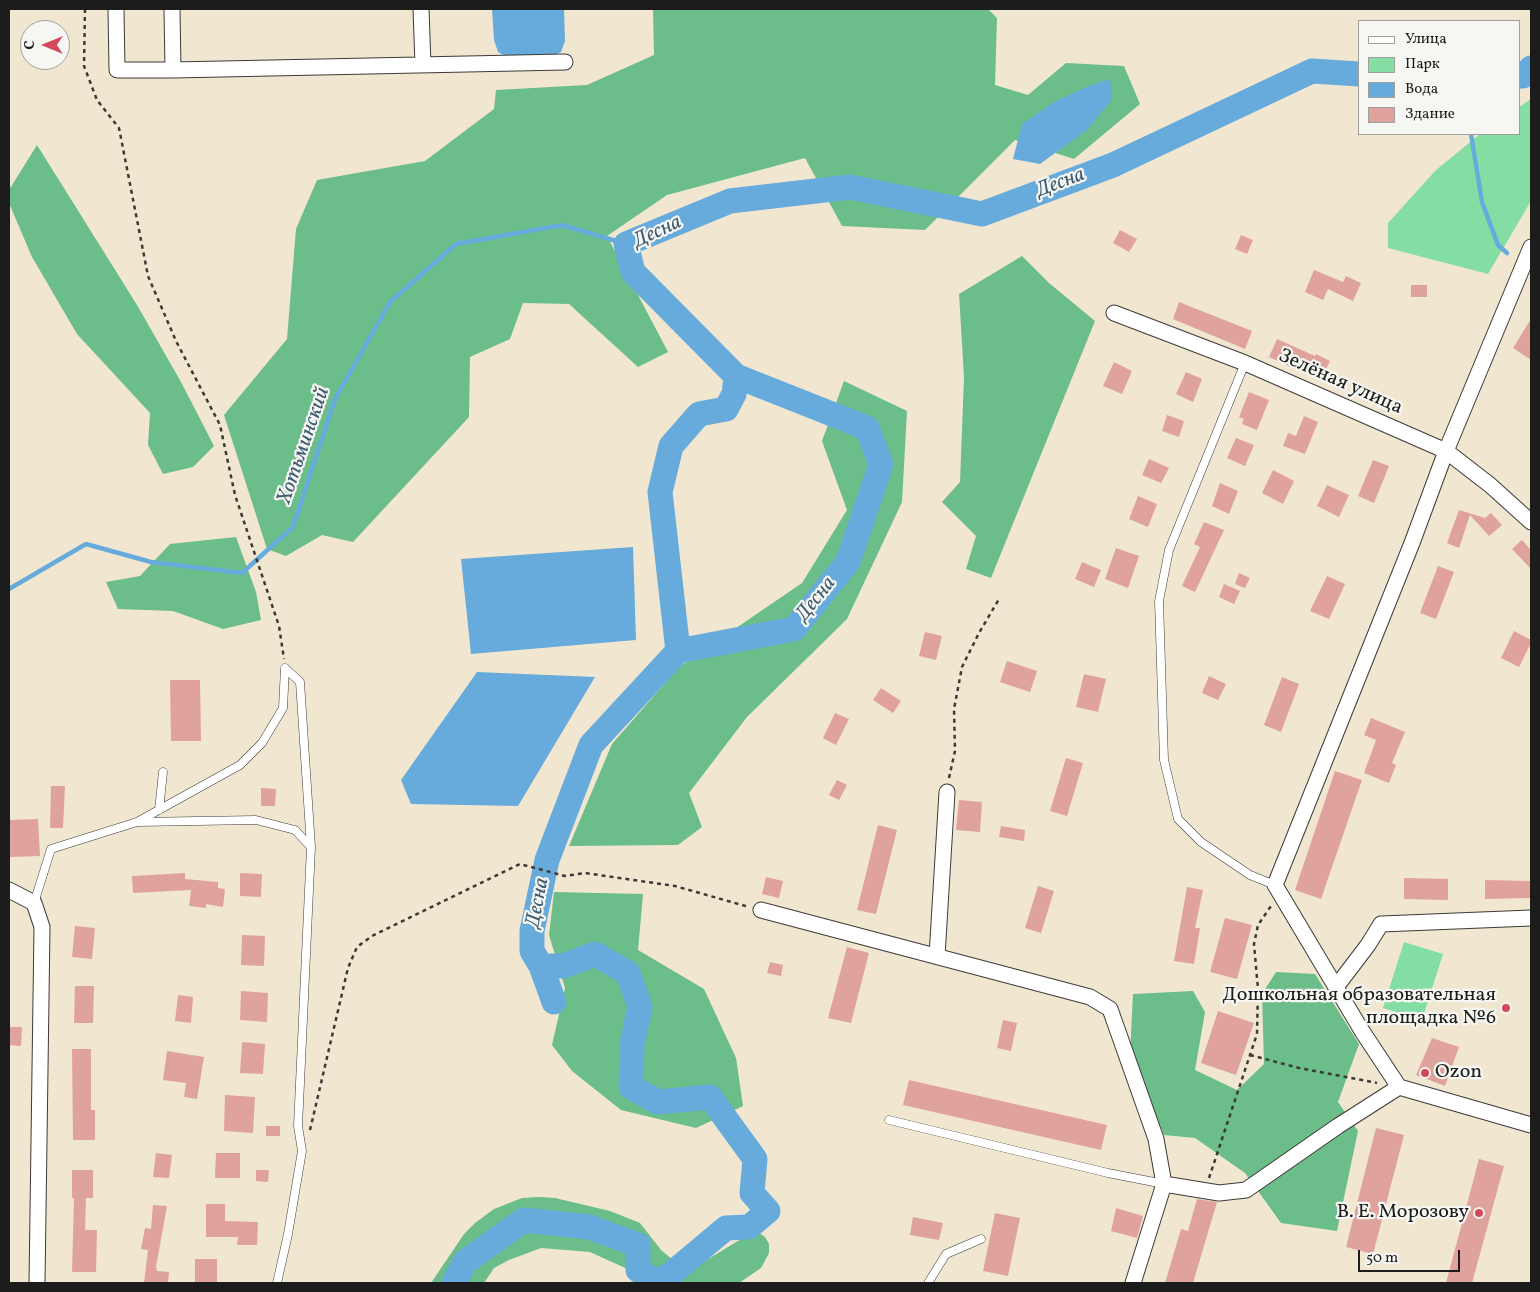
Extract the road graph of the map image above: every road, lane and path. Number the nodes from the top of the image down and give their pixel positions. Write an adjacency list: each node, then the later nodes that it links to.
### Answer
1 (84, 9): 14 (path)
2 (116, 9): 7 (street)
3 (172, 9): 7 (street)
4 (421, 9): 6 (street)
5 (564, 62): 6 (street)
6 (423, 65): 7 (street)
7 (173, 70)
8 (1531, 247): 11 (street)
9 (1114, 313): 10 (street, Зелёная улица)
10 (1245, 363): 11 (street, Зелёная улица); 20 (lane)
11 (1446, 451): 12 (street, Зелёная улица); 20 (street)
12 (1531, 522)
13 (999, 599): 16 (path)
14 (285, 668): 17 (lane); 19 (lane)
15 (163, 772): 17 (lane)
16 (947, 792): 25 (street)
17 (159, 810): 18 (lane)
18 (138, 822): 19 (lane); 22 (lane)
19 (312, 847): 36 (lane)
20 (1277, 889): 26 (street); 27 (path)
21 (9, 890): 22 (street)
22 (34, 903): 35 (street)
23 (761, 910): 25 (street); 31 (path)
24 (1531, 918): 26 (street)
25 (937, 956): 32 (street)
26 (1336, 987): 28 (street)
27 (1250, 1055): 28 (path); 33 (path)
28 (1398, 1087): 30 (street); 33 (street)
29 (889, 1120): 32 (lane)
30 (1531, 1125)
31 (309, 1134)
32 (1164, 1184): 33 (street); 38 (street)
33 (1204, 1191)
34 (981, 1239): 37 (lane)
35 (37, 1283)
36 (277, 1283)
37 (928, 1283)
38 (1133, 1283)

